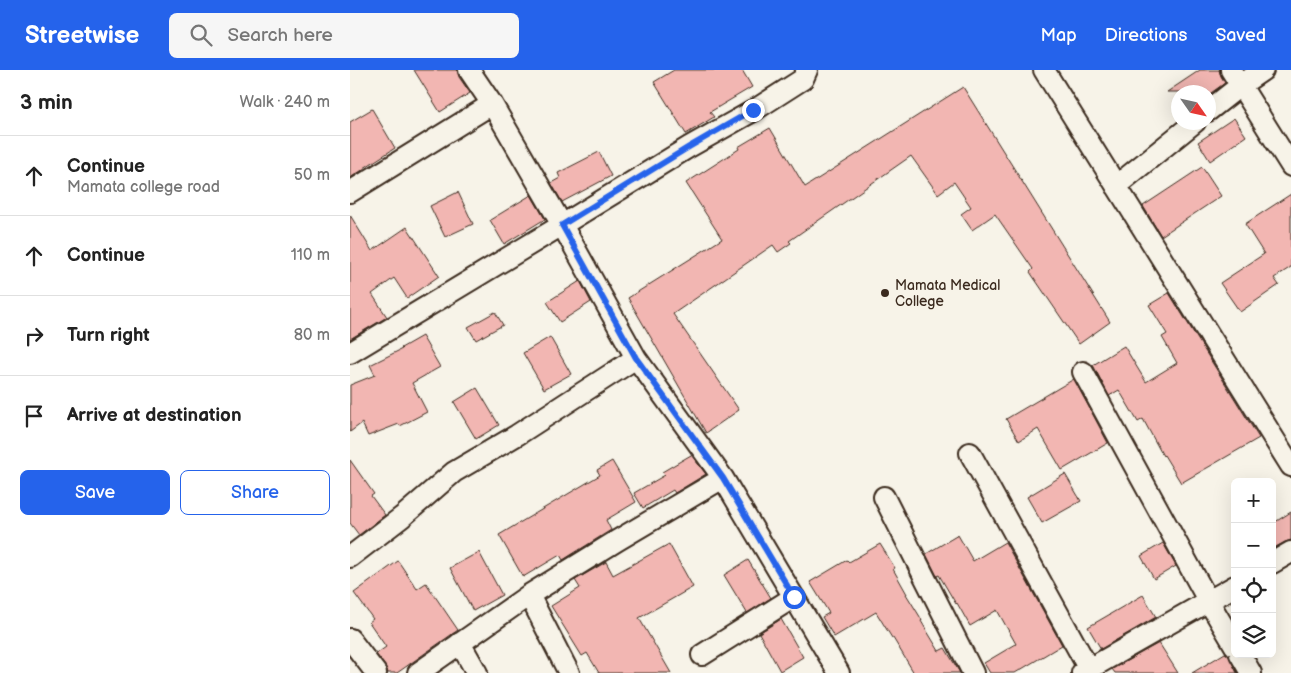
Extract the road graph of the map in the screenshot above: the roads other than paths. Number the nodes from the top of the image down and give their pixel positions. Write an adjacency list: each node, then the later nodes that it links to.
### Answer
1 (469, 70): 7 (street)
2 (807, 70): 12 (street)
3 (1044, 70): 10 (street)
4 (1263, 70): 5 (street)
5 (1236, 78): 6 (street); 9 (street)
6 (1216, 102)
7 (492, 104): 11 (street); 12 (street)
8 (1185, 130): 10 (street)
9 (1291, 166)
10 (1116, 186): 17 (street)
11 (350, 192)
12 (562, 225): 13 (street); 14 (street)
13 (350, 353)
14 (636, 358): 18 (street); 21 (street)
15 (1082, 372): 26 (street)
16 (970, 453): 32 (street)
17 (1291, 466)
18 (723, 478): 24 (street); 25 (street)
19 (884, 497): 38 (street)
20 (1291, 552): 22 (street)
21 (350, 557)
22 (1276, 561)
23 (1231, 588): 26 (street)
24 (530, 595): 29 (street); 36 (street)
25 (794, 597): 30 (street); 37 (street)
26 (1209, 602): 28 (street); 32 (street)
27 (350, 639): 33 (street)
28 (1231, 639)
29 (460, 643): 34 (street); 35 (street)
30 (702, 654)
31 (1242, 658): 39 (street)
32 (1087, 672)
33 (376, 673)
34 (418, 673)
35 (477, 673)
36 (569, 673)
37 (839, 673)
38 (973, 673)
39 (1251, 673)

